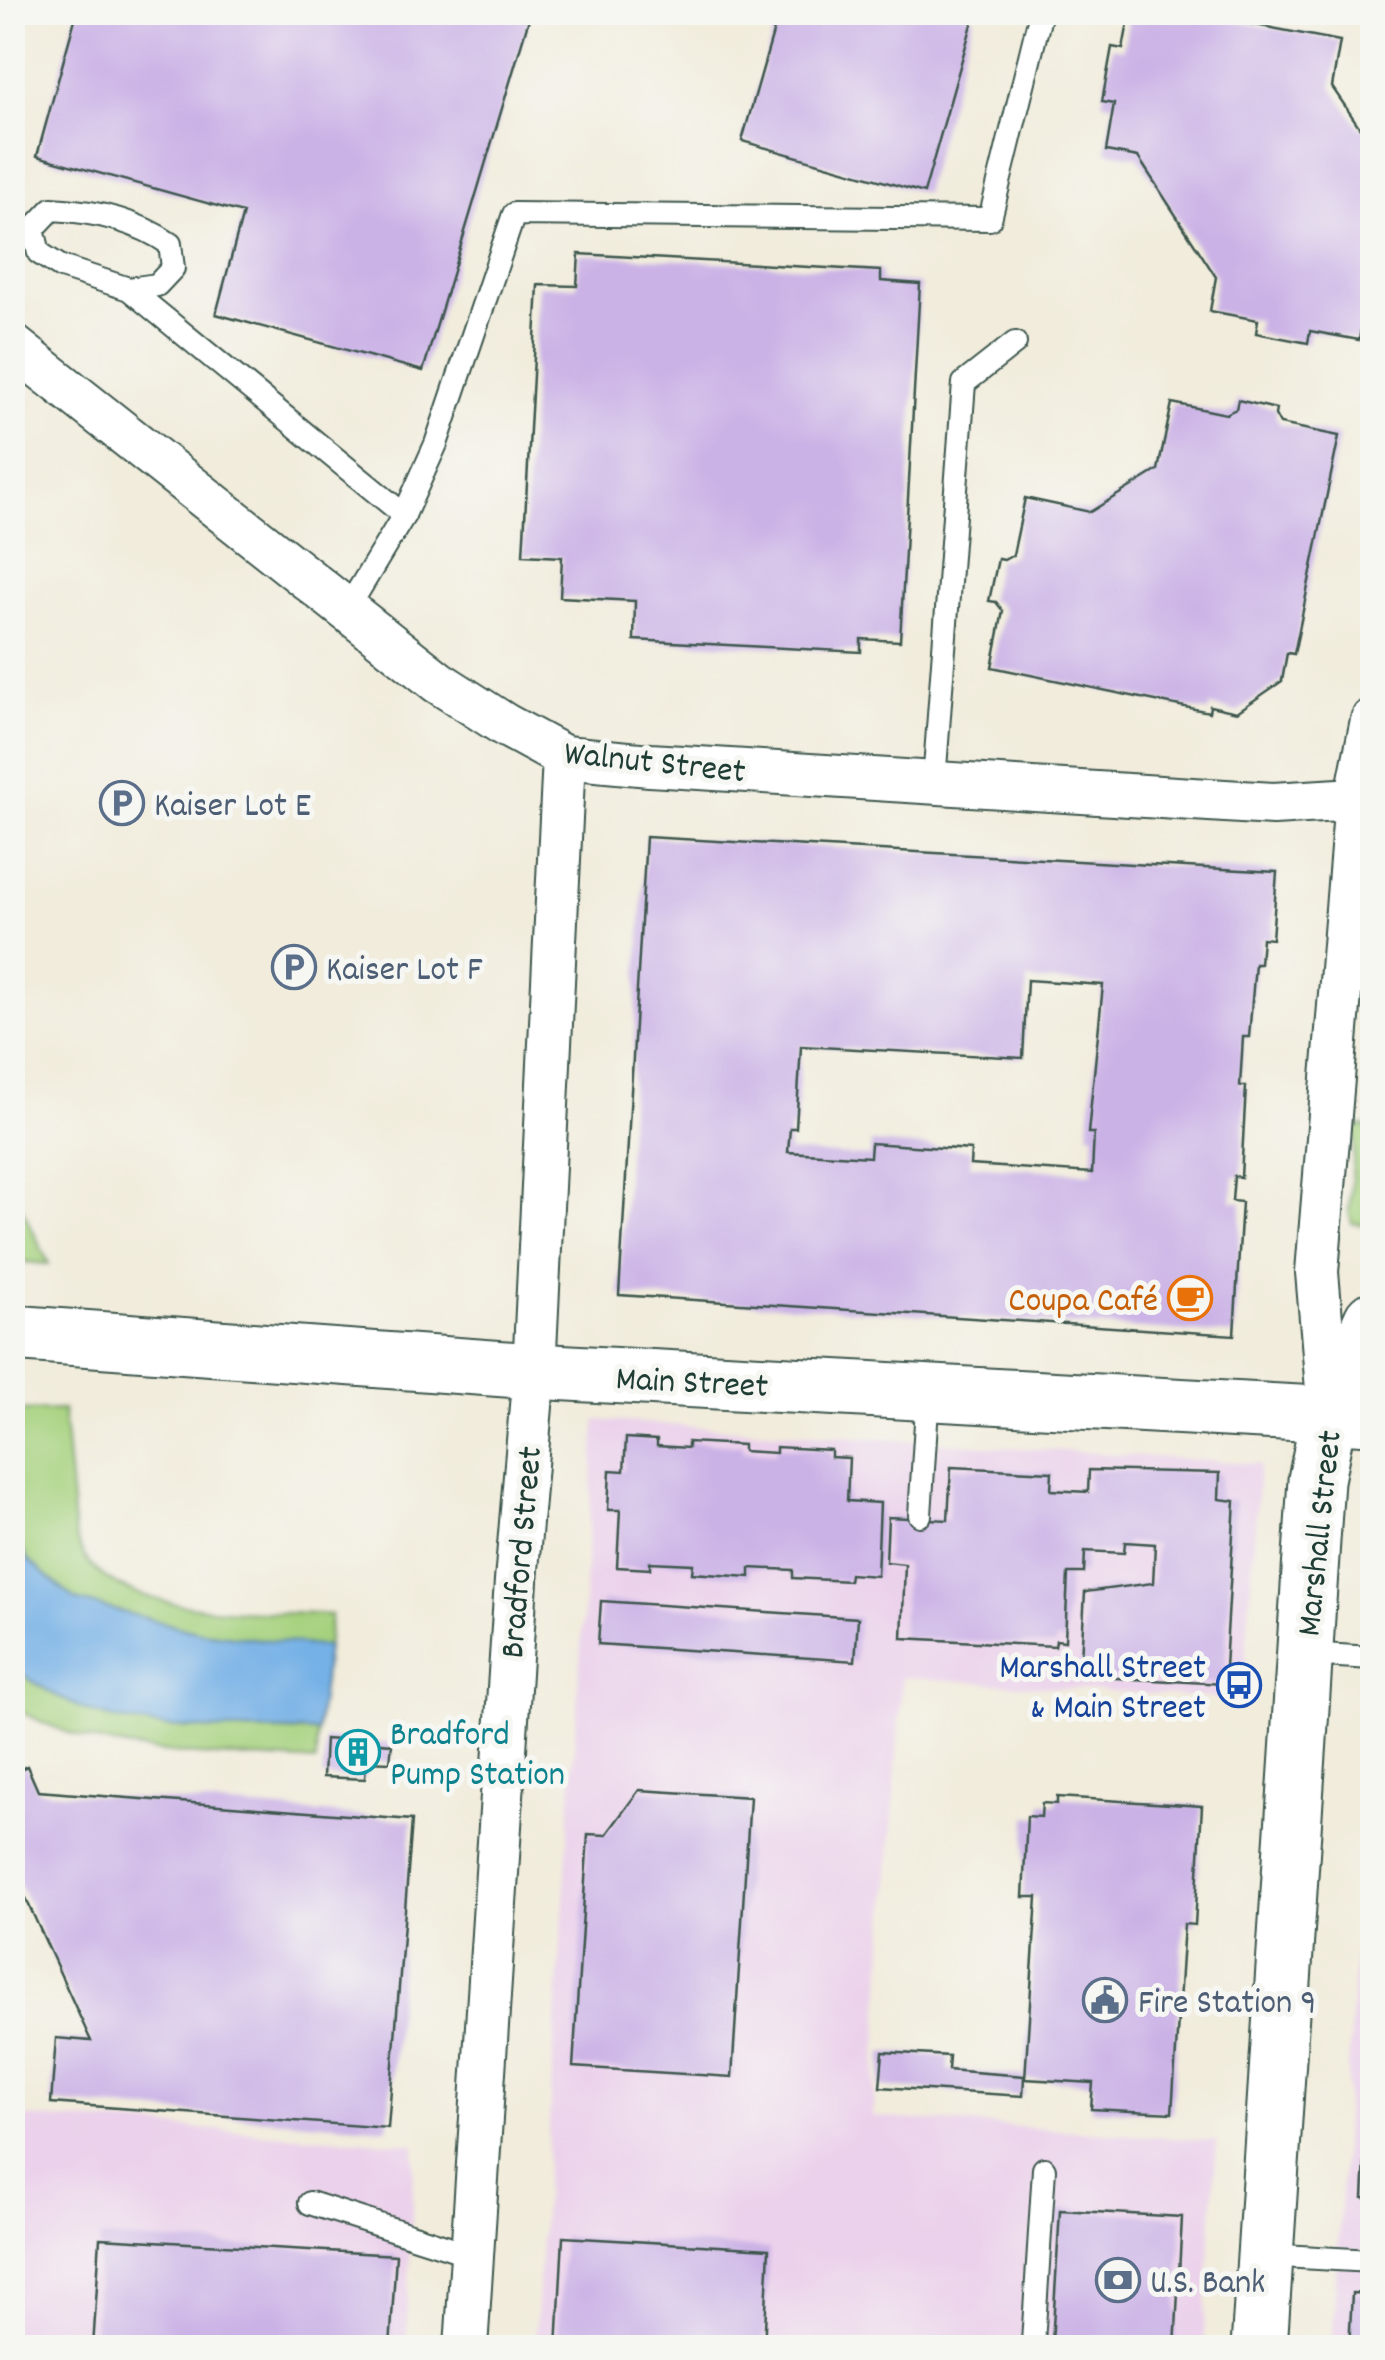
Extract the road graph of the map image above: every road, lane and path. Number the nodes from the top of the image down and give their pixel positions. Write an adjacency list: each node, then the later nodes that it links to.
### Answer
1 (1041, 12): 5 (lane)
2 (130, 289): 2 (lane); 5 (lane)
3 (1015, 343): 9 (lane)
4 (12, 344): 6 (street, Walnut Street)
5 (404, 515): 6 (lane)
6 (346, 611): 8 (street, Walnut Street)
7 (1372, 720): 10 (street, Marshall Street)
8 (564, 757): 9 (street, Walnut Street); 13 (street, Bradford Street)
9 (934, 782): 10 (street, Walnut Street)
10 (1364, 799): 15 (street, Marshall Street)
11 (1372, 1320): 15 (street)
12 (38, 1334): 13 (street, Main Street)
13 (534, 1372): 14 (street, Main Street); 21 (street, Bradford Street)
14 (928, 1392): 15 (street, Main Street); 16 (lane)
15 (1351, 1415): 17 (street, Marshall Street)
16 (920, 1515)
17 (1306, 1654): 18 (lane); 22 (street, Marshall Street)
18 (1372, 1658)
19 (1044, 2169): 24 (lane)
20 (310, 2203): 21 (lane)
21 (473, 2255): 25 (street, Bradford Street)
22 (1264, 2255): 23 (lane); 26 (street, Marshall Street)
23 (1372, 2261)
24 (1033, 2343)
25 (466, 2348)
26 (1259, 2348)

